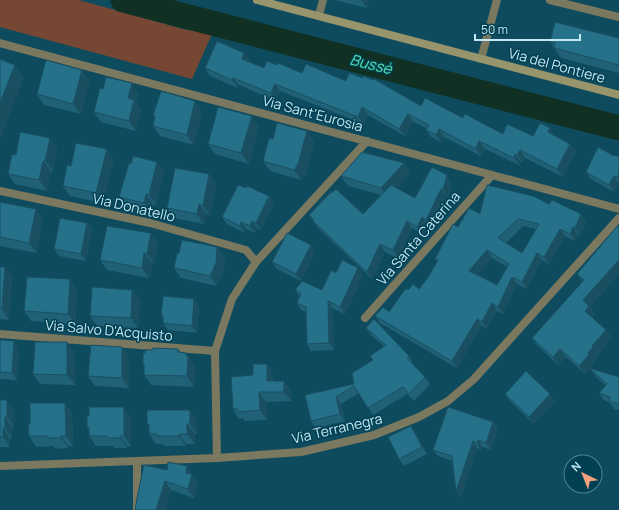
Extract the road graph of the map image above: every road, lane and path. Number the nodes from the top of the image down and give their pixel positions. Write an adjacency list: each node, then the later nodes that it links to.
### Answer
1 (257, 0): 5 (main road, Via del Pontiere)
2 (323, 0): 5 (street)
3 (497, 0): 8 (street)
4 (550, 0): 6 (street)
5 (319, 15): 8 (main road, Via del Pontiere)
6 (619, 17)
7 (0, 43): 10 (street, Via Sant'Eurosia)
8 (481, 59): 9 (main road, Via del Pontiere)
9 (619, 95)
10 (367, 141): 11 (street, Via Sant'Eurosia); 15 (street)
11 (492, 174): 13 (street, Via Sant'Eurosia); 16 (street, Via Santa Caterina)
12 (0, 191): 15 (street, Via Donatello)
13 (619, 209)
14 (619, 218): 19 (street, Via Terranegra)
15 (256, 262): 18 (street)
16 (365, 318)
17 (0, 334): 18 (street, Via Salvo D'Acquisto)
18 (215, 351): 19 (street)
19 (217, 458): 20 (street, Via Terranegra)
20 (137, 461): 21 (street, Via Terranegra); 22 (street)
21 (0, 466)
22 (137, 510)

